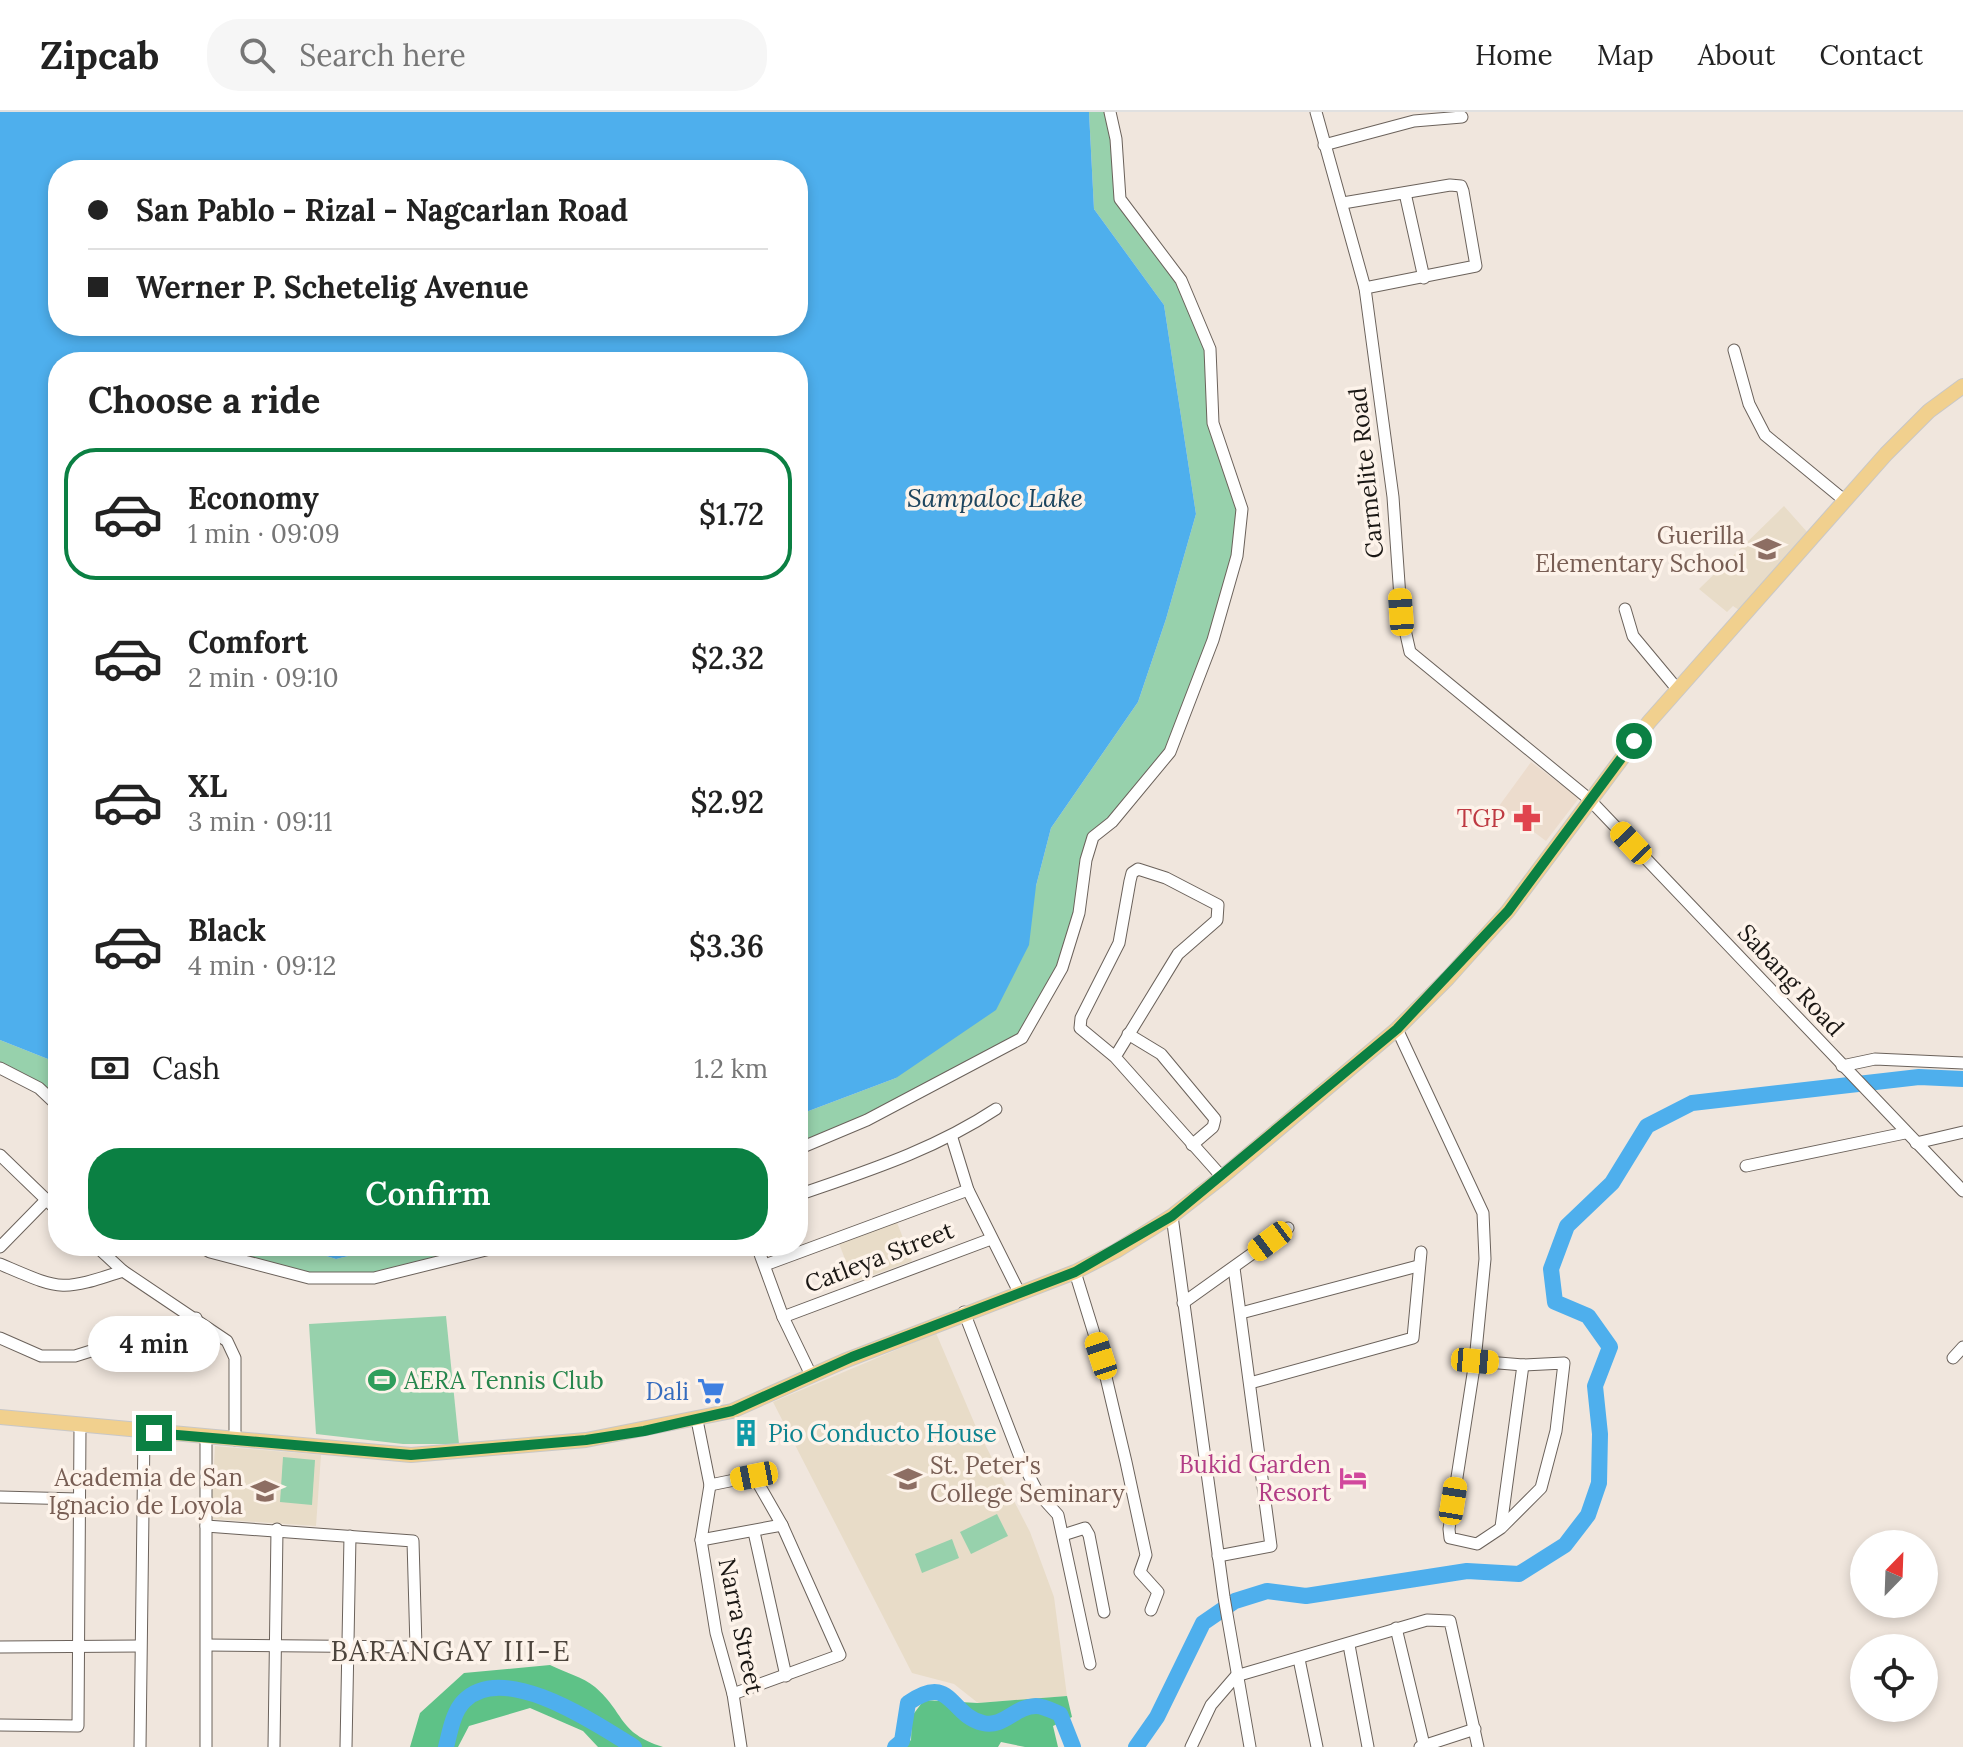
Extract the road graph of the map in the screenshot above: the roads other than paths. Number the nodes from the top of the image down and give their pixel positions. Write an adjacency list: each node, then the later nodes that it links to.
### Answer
1 (1110, 112): 28 (street)
2 (1316, 112): 5 (street, Carmelite Road)
3 (1414, 116): 4 (street); 5 (street)
4 (1462, 117)
5 (1324, 145): 7 (street, Carmelite Road)
6 (1405, 193): 7 (street); 8 (street); 8 (street)
7 (1343, 203): 9 (street, Carmelite Road)
8 (1424, 278): 9 (street)
9 (1365, 288): 15 (street, Carmelite Road)
10 (1734, 350): 12 (street)
11 (1961, 392): 12 (main road)
12 (1844, 500): 14 (main road)
13 (1625, 609): 14 (street)
14 (1678, 690): 15 (main road)
15 (1589, 799): 16 (main road); 20 (street, Sabang Road)
16 (1397, 1029): 32 (main road); 63 (street)
17 (1128, 1034): 18 (street); 18 (street); 29 (street)
18 (1115, 1057): 29 (street)
19 (1963, 1063): 20 (street)
20 (1842, 1066): 25 (street, Sabang Road)
21 (0, 1068): 22 (street)
22 (48, 1097)
23 (996, 1109): 26 (street)
24 (1963, 1132): 27 (street)
25 (1905, 1133): 27 (street, Sabang Road); 31 (street)
26 (952, 1138): 33 (street); 35 (street)
27 (1916, 1143): 34 (street, Sabang Road)
28 (808, 1145)
29 (1192, 1145): 32 (street)
30 (0, 1155): 36 (street)
31 (1746, 1166)
32 (1222, 1177): 37 (main road)
33 (968, 1190): 39 (street); 41 (street)
34 (1963, 1191)
35 (808, 1192)
36 (46, 1200): 40 (street)
37 (1172, 1216): 53 (main road); 55 (street)
38 (1288, 1228): 51 (street)
39 (991, 1239): 54 (street); 58 (street, Catleya Street)
40 (0, 1247)
41 (808, 1249)
42 (1421, 1252): 50 (street)
43 (107, 1256): 52 (street)
44 (225, 1256): 45 (street)
45 (458, 1256)
46 (761, 1256): 49 (street)
47 (789, 1256): 49 (street)
48 (0, 1264): 52 (street)
49 (765, 1265): 58 (street)
50 (1418, 1266): 57 (street); 66 (street)
51 (1234, 1268): 55 (street); 57 (street)
52 (123, 1271): 59 (street)
53 (1075, 1272): 54 (main road); 85 (street)
54 (1019, 1292): 56 (main road)
55 (1183, 1303): 84 (street)
56 (964, 1312): 65 (main road); 81 (street)
57 (1241, 1313): 66 (street)
58 (783, 1317): 65 (street)
59 (196, 1318): 60 (street); 72 (street)
60 (0, 1338)
61 (1963, 1347): 62 (street)
62 (1953, 1358)
63 (1475, 1361): 64 (street); 78 (street)
64 (1523, 1365): 78 (street); 78 (street)
65 (811, 1375): 68 (main road)
66 (1250, 1383): 84 (street)
67 (0, 1417): 69 (main road)
68 (697, 1420): 72 (main road); 73 (street, Narra Street)
69 (80, 1427): 70 (main road); 75 (street)
70 (144, 1432): 71 (main road); 91 (street)
71 (206, 1437): 72 (main road); 77 (street)
72 (235, 1440)
73 (710, 1485): 76 (street); 83 (street, Narra Street)
74 (0, 1497): 75 (street)
75 (78, 1499): 90 (street)
76 (782, 1525): 80 (street); 97 (street)
77 (206, 1526): 79 (street); 88 (street)
78 (1501, 1528)
79 (277, 1529): 82 (street); 93 (street)
80 (754, 1532): 83 (street); 97 (street)
81 (1063, 1535): 86 (street); 96 (street)
82 (350, 1536): 94 (street); 94 (street)
83 (701, 1540): 99 (street, Narra Street)
84 (1218, 1556): 98 (street)
85 (1151, 1610)
86 (1104, 1612)
87 (1396, 1628): 89 (street); 101 (street); 102 (street)
88 (207, 1645): 93 (street); 104 (street)
89 (1349, 1645): 95 (street); 111 (street)
90 (78, 1646): 91 (street); 92 (street); 100 (street)
91 (140, 1646): 103 (street)
92 (0, 1647)
93 (278, 1647): 94 (street); 105 (street)
94 (346, 1648): 106 (street)
95 (1299, 1659): 98 (street); 110 (street)
96 (1090, 1664)
97 (786, 1676): 99 (street)
98 (1236, 1676): 108 (street); 109 (street)
99 (733, 1694): 107 (street, Narra Street)
100 (0, 1725)
101 (1475, 1729): 102 (street); 112 (street)
102 (1422, 1746)
103 (140, 1747)
104 (206, 1747)
105 (274, 1747)
106 (346, 1747)
107 (741, 1747)
108 (1191, 1747)
109 (1250, 1747)
110 (1317, 1747)
111 (1368, 1747)
112 (1478, 1747)

